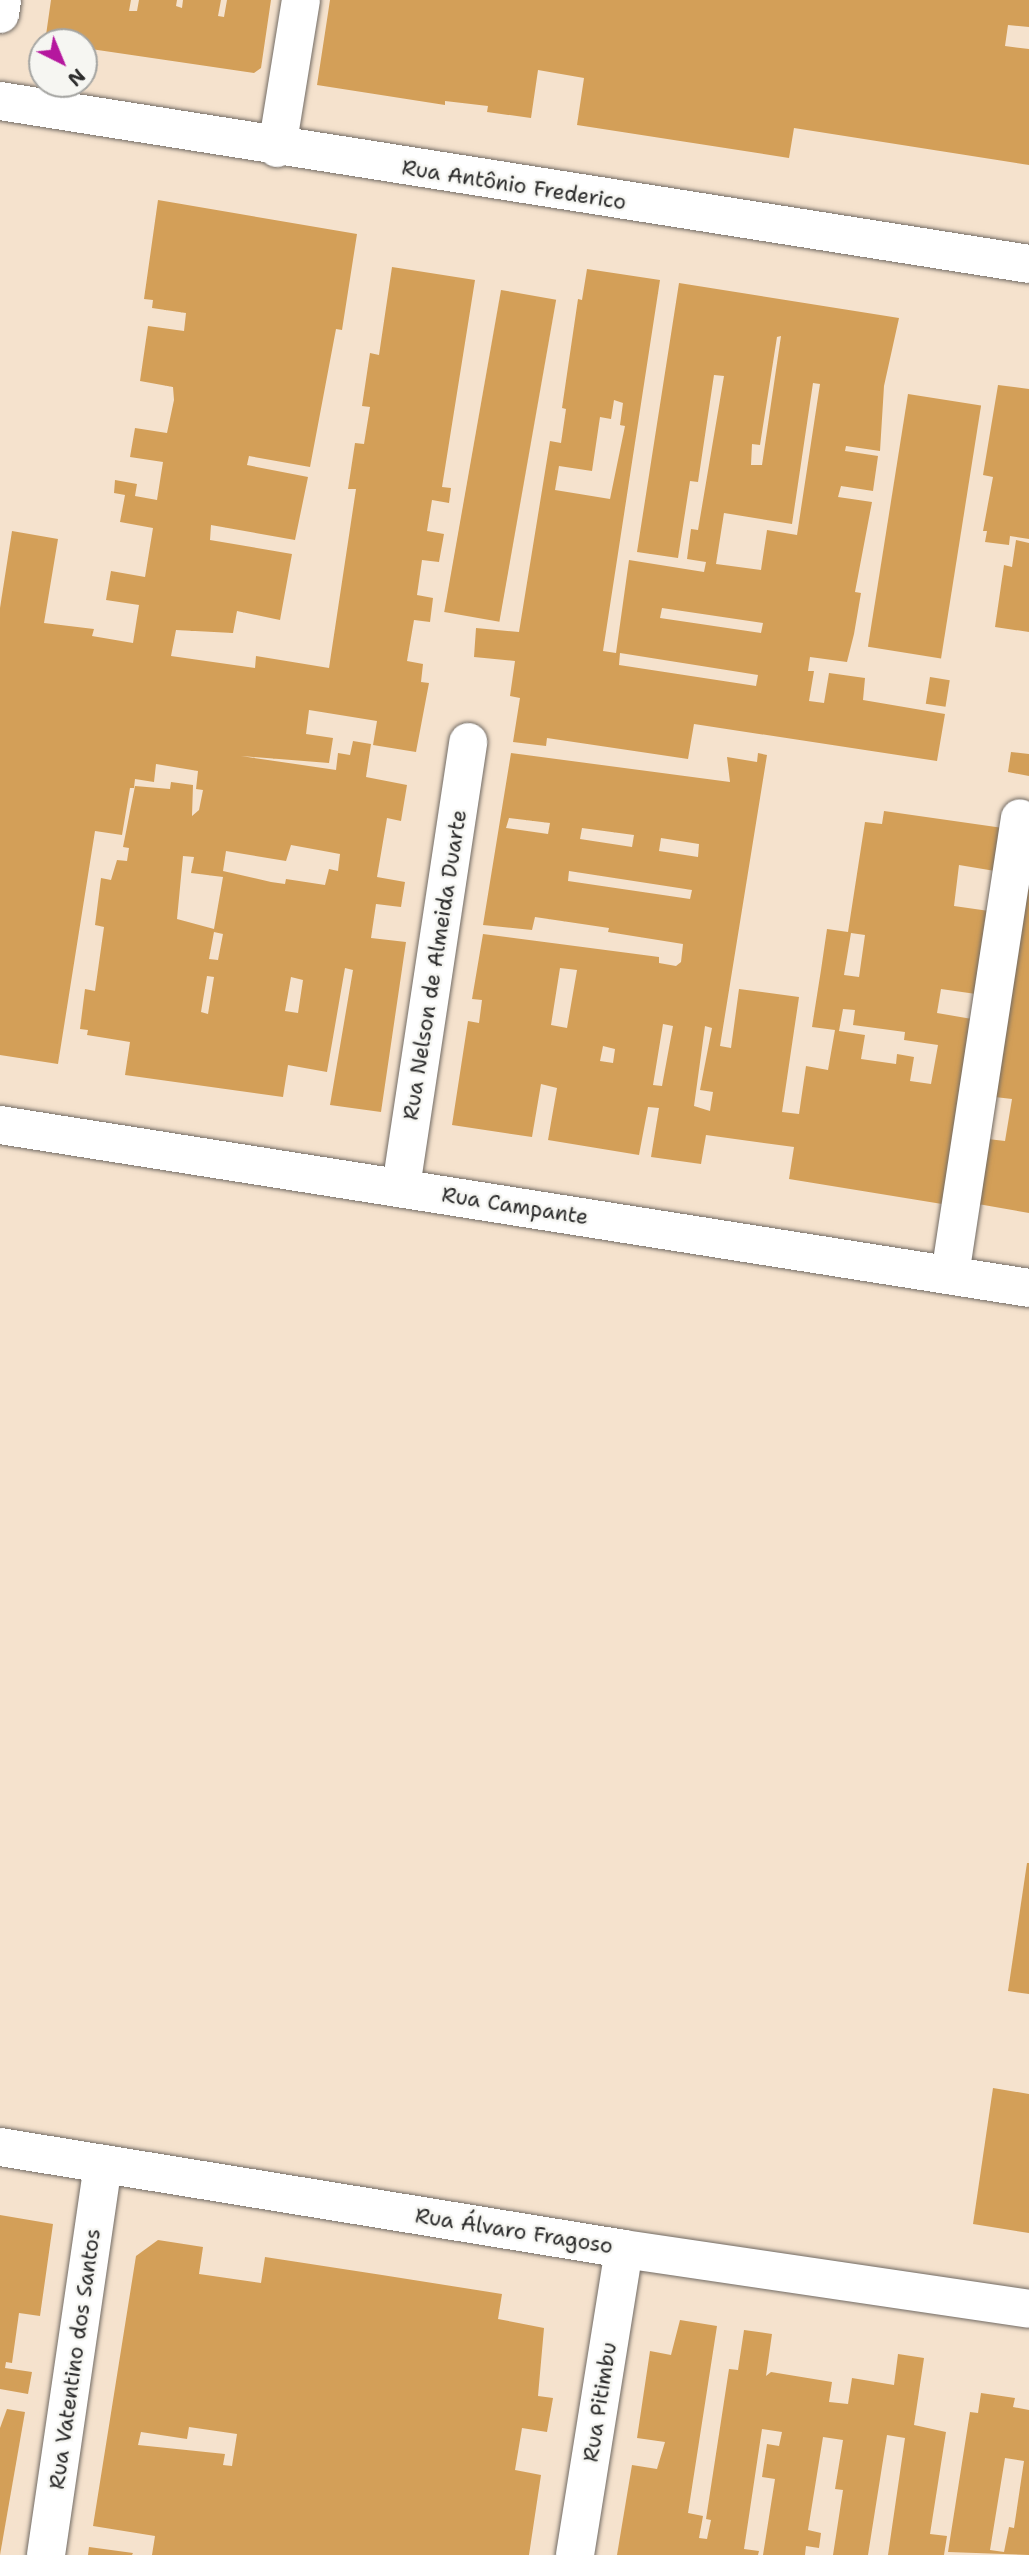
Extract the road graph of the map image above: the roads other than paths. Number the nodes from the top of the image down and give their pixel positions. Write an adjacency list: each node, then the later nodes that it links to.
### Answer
1 (2, 0): 3 (street)
2 (301, 0): 5 (street)
3 (0, 14)
4 (0, 101): 5 (street, Rua Antônio Frederico)
5 (278, 148): 6 (street, Rua Antônio Frederico)
6 (1029, 264)
7 (468, 742): 10 (street, Rua Nelson de Almeida Duarte)
8 (1020, 818): 11 (street)
9 (0, 1125): 10 (street, Rua Campante)
10 (401, 1187): 11 (street, Rua Campante)
11 (950, 1275): 12 (street, Rua Campante)
12 (1029, 1288)
13 (0, 2147): 14 (street, Rua Álvaro Fragoso)
14 (103, 2164): 15 (street, Rua Álvaro Fragoso); 17 (street, Rua Vatentino dos Santos)
15 (624, 2249): 16 (street, Rua Álvaro Fragoso); 18 (street, Rua Pitimbu)
16 (1029, 2309)
17 (46, 2555)
18 (575, 2555)

